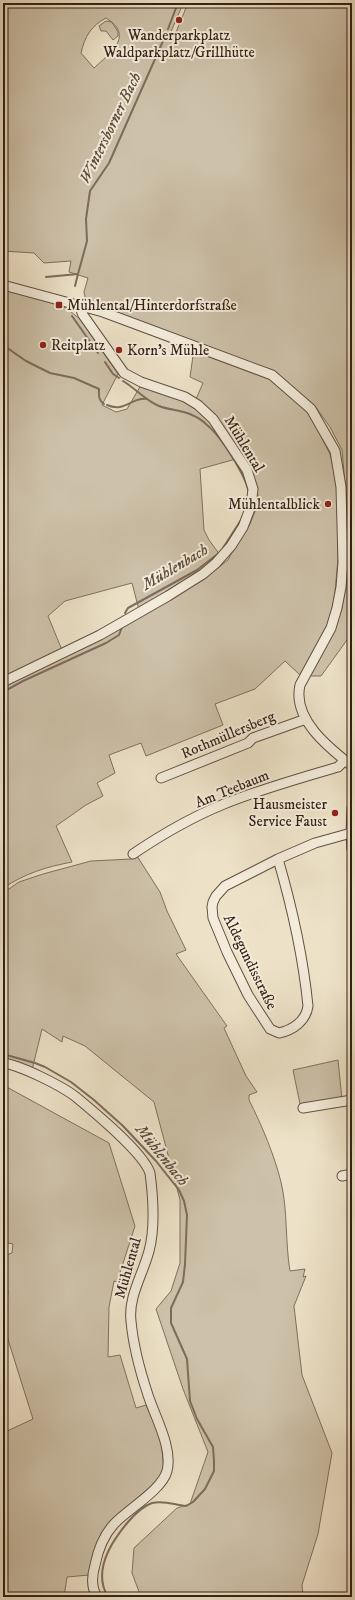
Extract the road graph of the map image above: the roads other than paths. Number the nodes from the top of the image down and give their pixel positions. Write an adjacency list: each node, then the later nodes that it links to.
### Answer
1 (3, 285): 2 (street)
2 (79, 305): 3 (street, Mühlental); 4 (street)
3 (3, 682)
4 (306, 719): 5 (street); 6 (street, Rothmüllersberg)
5 (348, 763): 10 (street, Am Teebaum)
6 (161, 778)
7 (352, 808): 8 (street)
8 (351, 833): 9 (street); 11 (street, Aldegundisstraße)
9 (352, 849)
10 (133, 854)
11 (278, 859): 11 (street, Aldegundisstraße)
12 (3, 1063): 17 (street, Mühlental)
13 (352, 1100): 14 (street)
14 (303, 1108)
15 (352, 1174): 16 (street)
16 (342, 1176)
17 (97, 1597)

